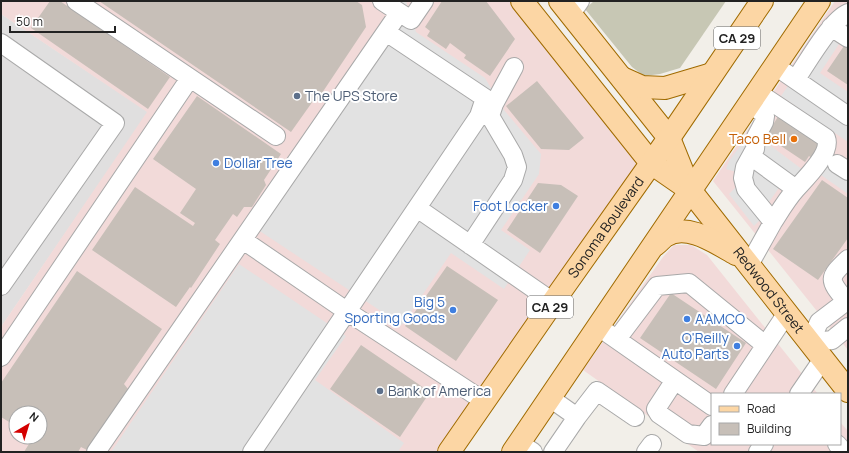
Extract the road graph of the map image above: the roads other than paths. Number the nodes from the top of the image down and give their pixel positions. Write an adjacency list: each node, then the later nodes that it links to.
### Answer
1 (76, 1): 17 (lane)
2 (382, 1): 8 (lane)
3 (424, 1): 8 (lane)
4 (522, 1): 26 (main road, Redwood Street)
5 (762, 1): 16 (main road, Sonoma Boulevard / CA 29)
6 (819, 1): 14 (main road)
7 (570, 5): 18 (main road, Redwood Street)
8 (400, 13): 11 (lane)
9 (848, 13): 10 (lane)
10 (831, 27): 12 (lane); 19 (lane)
11 (386, 32): 21 (lane); 31 (lane)
12 (848, 38)
13 (1, 43): 36 (lane)
14 (774, 65): 19 (lane); 20 (main road)
15 (514, 67): 21 (lane)
16 (712, 74): 18 (main road); 24 (main road, Sonoma Boulevard / CA 29)
17 (190, 78): 23 (lane); 46 (lane)
18 (622, 78): 24 (main road, Redwood Street)
19 (796, 79): 22 (lane)
20 (753, 98): 25 (lane); 27 (lane); 28 (main road)
21 (489, 101): 29 (lane); 32 (lane)
22 (848, 116)
23 (276, 136)
24 (669, 138): 26 (main road, Sonoma Boulevard / CA 29); 28 (main road, Redwood Street)
25 (752, 157): 27 (lane); 30 (lane)
26 (652, 163): 28 (main road, Redwood Street); 38 (main road, Sonoma Boulevard / CA 29)
27 (796, 189): 30 (lane)
28 (690, 190): 33 (main road); 35 (main road, Redwood Street)
29 (417, 208): 32 (lane); 39 (lane)
30 (773, 222): 35 (lane)
31 (243, 240): 39 (lane); 58 (lane)
32 (470, 245): 38 (lane)
33 (650, 249): 35 (main road); 41 (main road)
34 (848, 259): 37 (lane)
35 (746, 261): 40 (main road, Redwood Street)
36 (1, 286)
37 (847, 301): 45 (lane)
38 (553, 302): 52 (main road, Sonoma Boulevard / CA 29)
39 (348, 312): 52 (lane); 59 (lane)
40 (787, 313): 44 (lane); 45 (main road, Redwood Street)
41 (598, 326): 43 (lane); 51 (main road)
42 (848, 327): 45 (lane)
43 (617, 339): 44 (lane); 47 (lane)
44 (765, 345): 48 (lane)
45 (816, 351): 49 (lane); 50 (main road, Redwood Street)
46 (1, 357)
47 (675, 380): 53 (lane); 56 (lane)
48 (734, 393)
49 (799, 393)
50 (845, 393)
51 (550, 398): 54 (lane); 57 (main road)
52 (484, 401): 60 (main road, Sonoma Boulevard / CA 29)
53 (711, 405)
54 (577, 417): 55 (lane); 61 (lane)
55 (635, 417)
56 (711, 426)
57 (522, 449)
58 (96, 452)
59 (252, 452)
60 (449, 452)
61 (553, 452)

